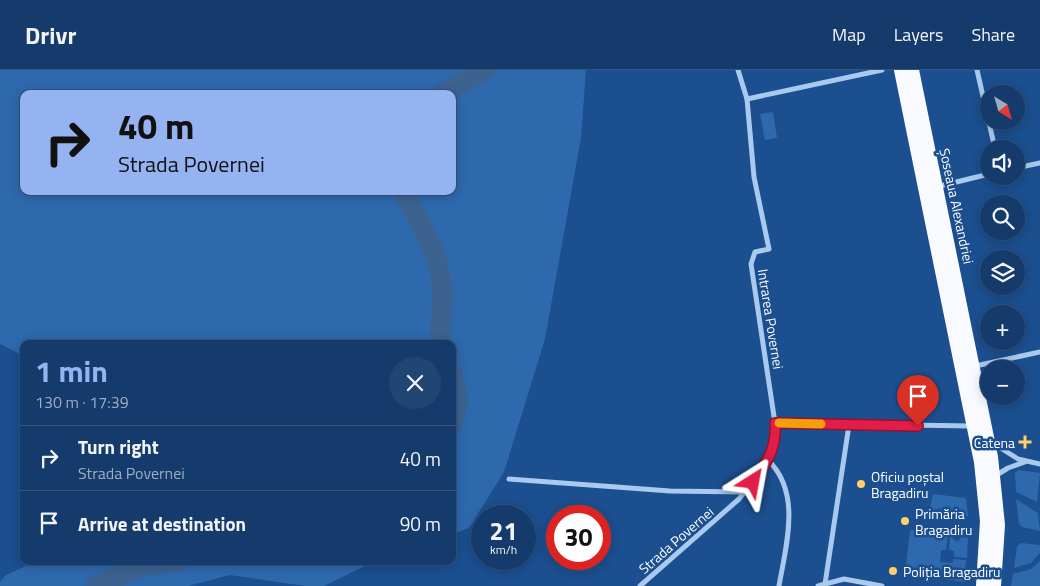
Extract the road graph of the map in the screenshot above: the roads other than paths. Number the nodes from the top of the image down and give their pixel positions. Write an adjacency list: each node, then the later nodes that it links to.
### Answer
1 (738, 70): 6 (street, Intrarea Povernei)
2 (882, 70): 6 (street)
3 (901, 70): 16 (highway, Șoseaua Alexandriei)
4 (912, 70): 11 (highway, Șoseaua Alexandriei)
5 (977, 70): 7 (street)
6 (747, 99): 14 (street, Intrarea Povernei)
7 (993, 140)
8 (1040, 163): 9 (street)
9 (1025, 166)
10 (980, 176): 11 (street)
11 (936, 187): 13 (highway, Șoseaua Alexandriei)
12 (1040, 352): 13 (street)
13 (974, 366): 18 (highway, Șoseaua Alexandriei)
14 (775, 423): 15 (street); 17 (street, Intrarea Povernei)
15 (849, 425): 16 (street); 25 (street)
16 (975, 426): 30 (highway, Șoseaua Alexandriei)
17 (776, 438): 19 (street, Strada Povernei)
18 (988, 441): 20 (street); 22 (highway, Șoseaua Alexandriei)
19 (768, 460): 24 (street, Strada Povernei); 27 (street)
20 (1026, 462): 21 (street); 22 (street)
21 (1040, 464)
22 (994, 477): 31 (highway, Șoseaua Alexandriei)
23 (509, 479): 24 (street)
24 (746, 492): 26 (street, Strada Povernei)
25 (825, 584): 28 (street); 29 (street)
26 (640, 586)
27 (779, 586)
28 (818, 586)
29 (882, 586)
30 (983, 586)
31 (994, 586)

